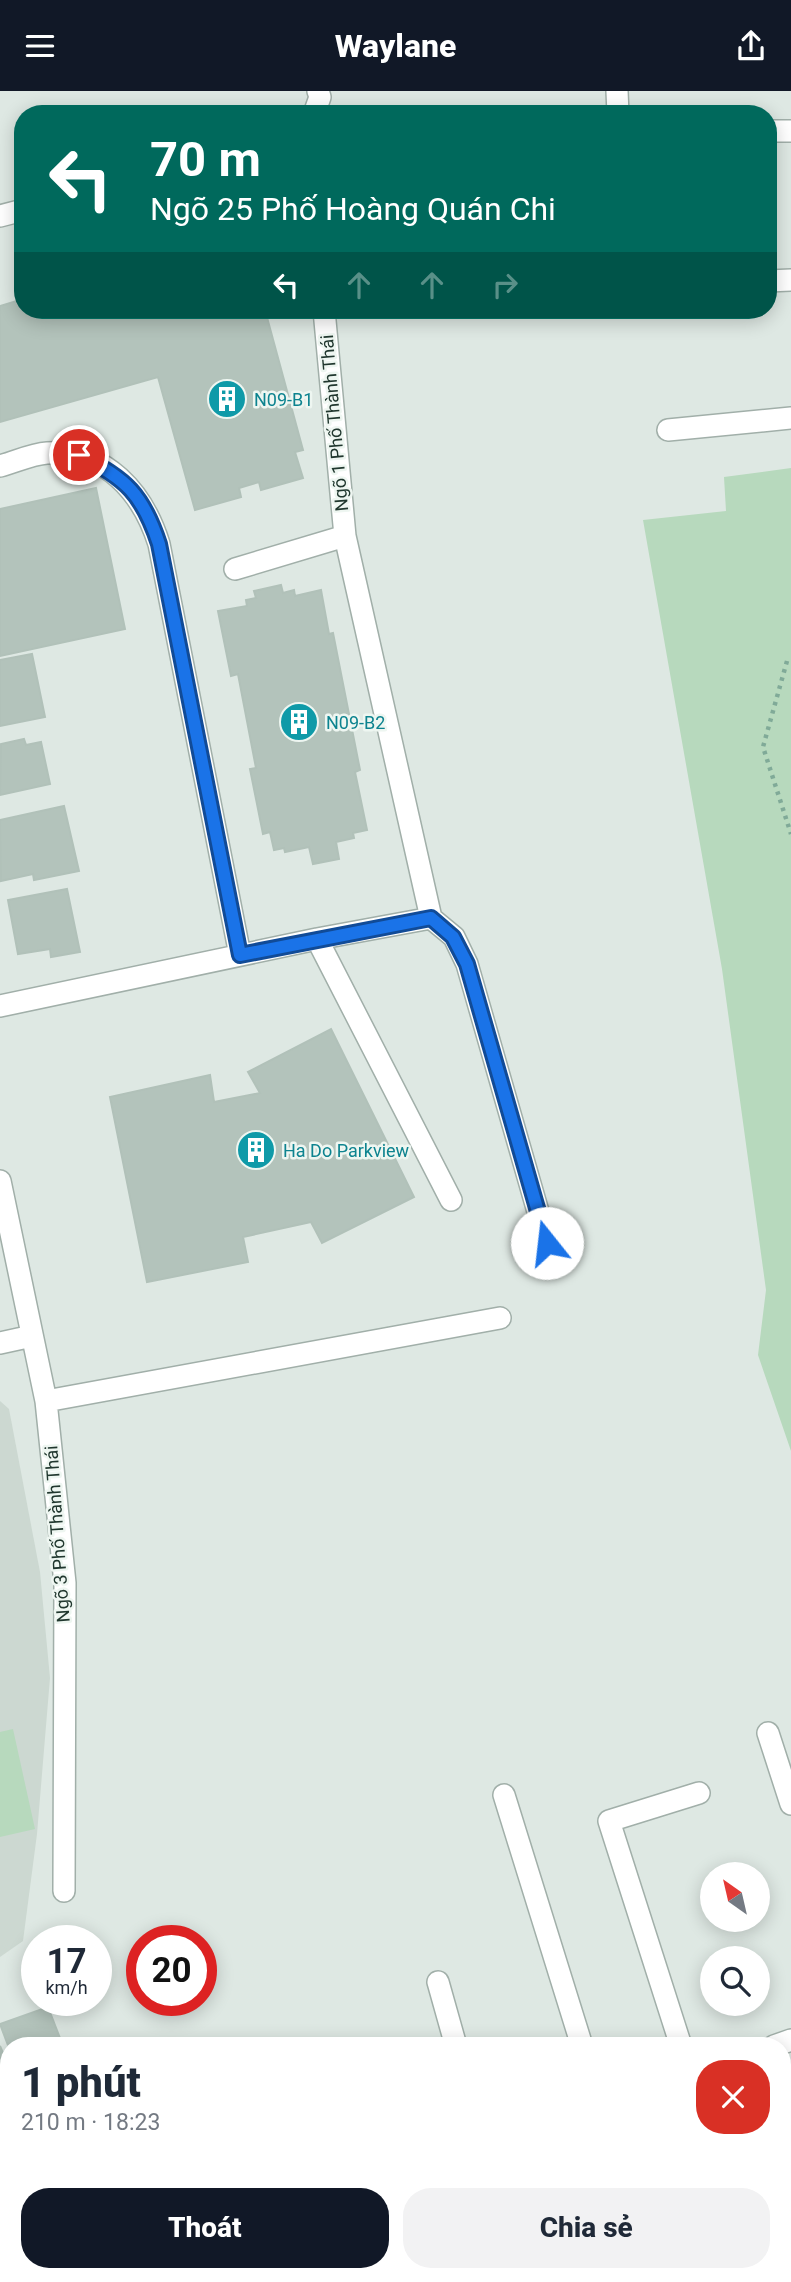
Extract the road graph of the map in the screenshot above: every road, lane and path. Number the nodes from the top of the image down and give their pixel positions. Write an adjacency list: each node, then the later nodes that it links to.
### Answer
1 (325, 319): 5 (street, Ngõ 1 Phố Thành Thái)
2 (791, 418): 3 (street)
3 (668, 430)
4 (0, 466): 11 (street)
5 (345, 536): 6 (street, Ngõ 1 Phố Thành Thái); 9 (street, Ngõ 1 Phố Thành Thái)
6 (235, 569)
7 (788, 661): 8 (path)
8 (791, 834)
9 (431, 918): 10 (street); 15 (street)
10 (317, 939): 11 (street); 14 (street)
11 (240, 955): 12 (street)
12 (0, 1006)
13 (0, 1181): 17 (street, Ngõ 3 Phố Thành Thái)
14 (451, 1200)
15 (547, 1243)
16 (500, 1318): 19 (street)
17 (32, 1336): 18 (street); 19 (street, Ngõ 3 Phố Thành Thái)
18 (0, 1343)
19 (46, 1401): 24 (street, Ngõ 3 Phố Thành Thái)
20 (768, 1733): 23 (street)
21 (699, 1793): 28 (street)
22 (504, 1795): 27 (street)
23 (791, 1804)
24 (64, 1891)
25 (438, 1982): 26 (street)
26 (453, 2037)
27 (579, 2037)
28 (678, 2037)

